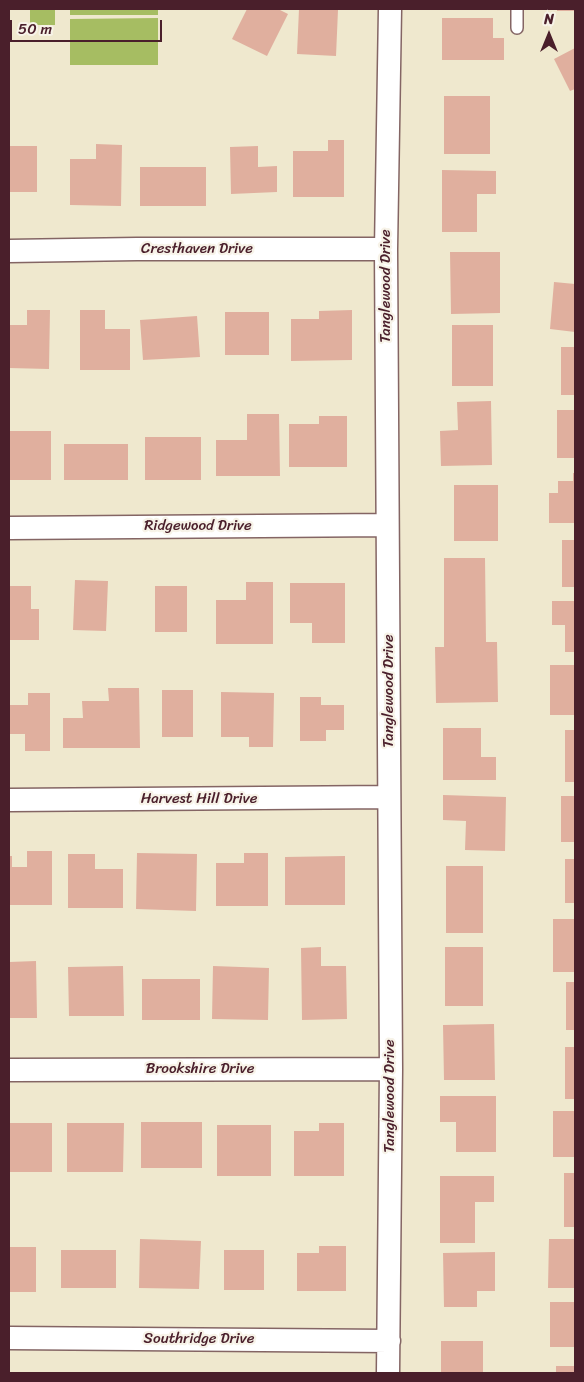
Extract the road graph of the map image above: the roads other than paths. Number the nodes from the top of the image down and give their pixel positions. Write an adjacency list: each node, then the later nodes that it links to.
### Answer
1 (390, 9): 4 (street, Tanglewood Drive)
2 (517, 9): 3 (lane)
3 (516, 28)
4 (386, 249): 5 (street, Cresthaven Drive); 6 (street, Tanglewood Drive)
5 (9, 251)
6 (387, 525): 7 (street, Ridgewood Drive); 8 (street, Tanglewood Drive)
7 (9, 528)
8 (389, 797): 9 (street, Harvest Hill Drive); 10 (street, Tanglewood Drive)
9 (9, 800)
10 (390, 1069): 11 (street, Brookshire Drive); 13 (street, Tanglewood Drive)
11 (9, 1070)
12 (9, 1338): 13 (street, Southridge Drive)
13 (389, 1341): 14 (street, Tanglewood Drive)
14 (388, 1373)

